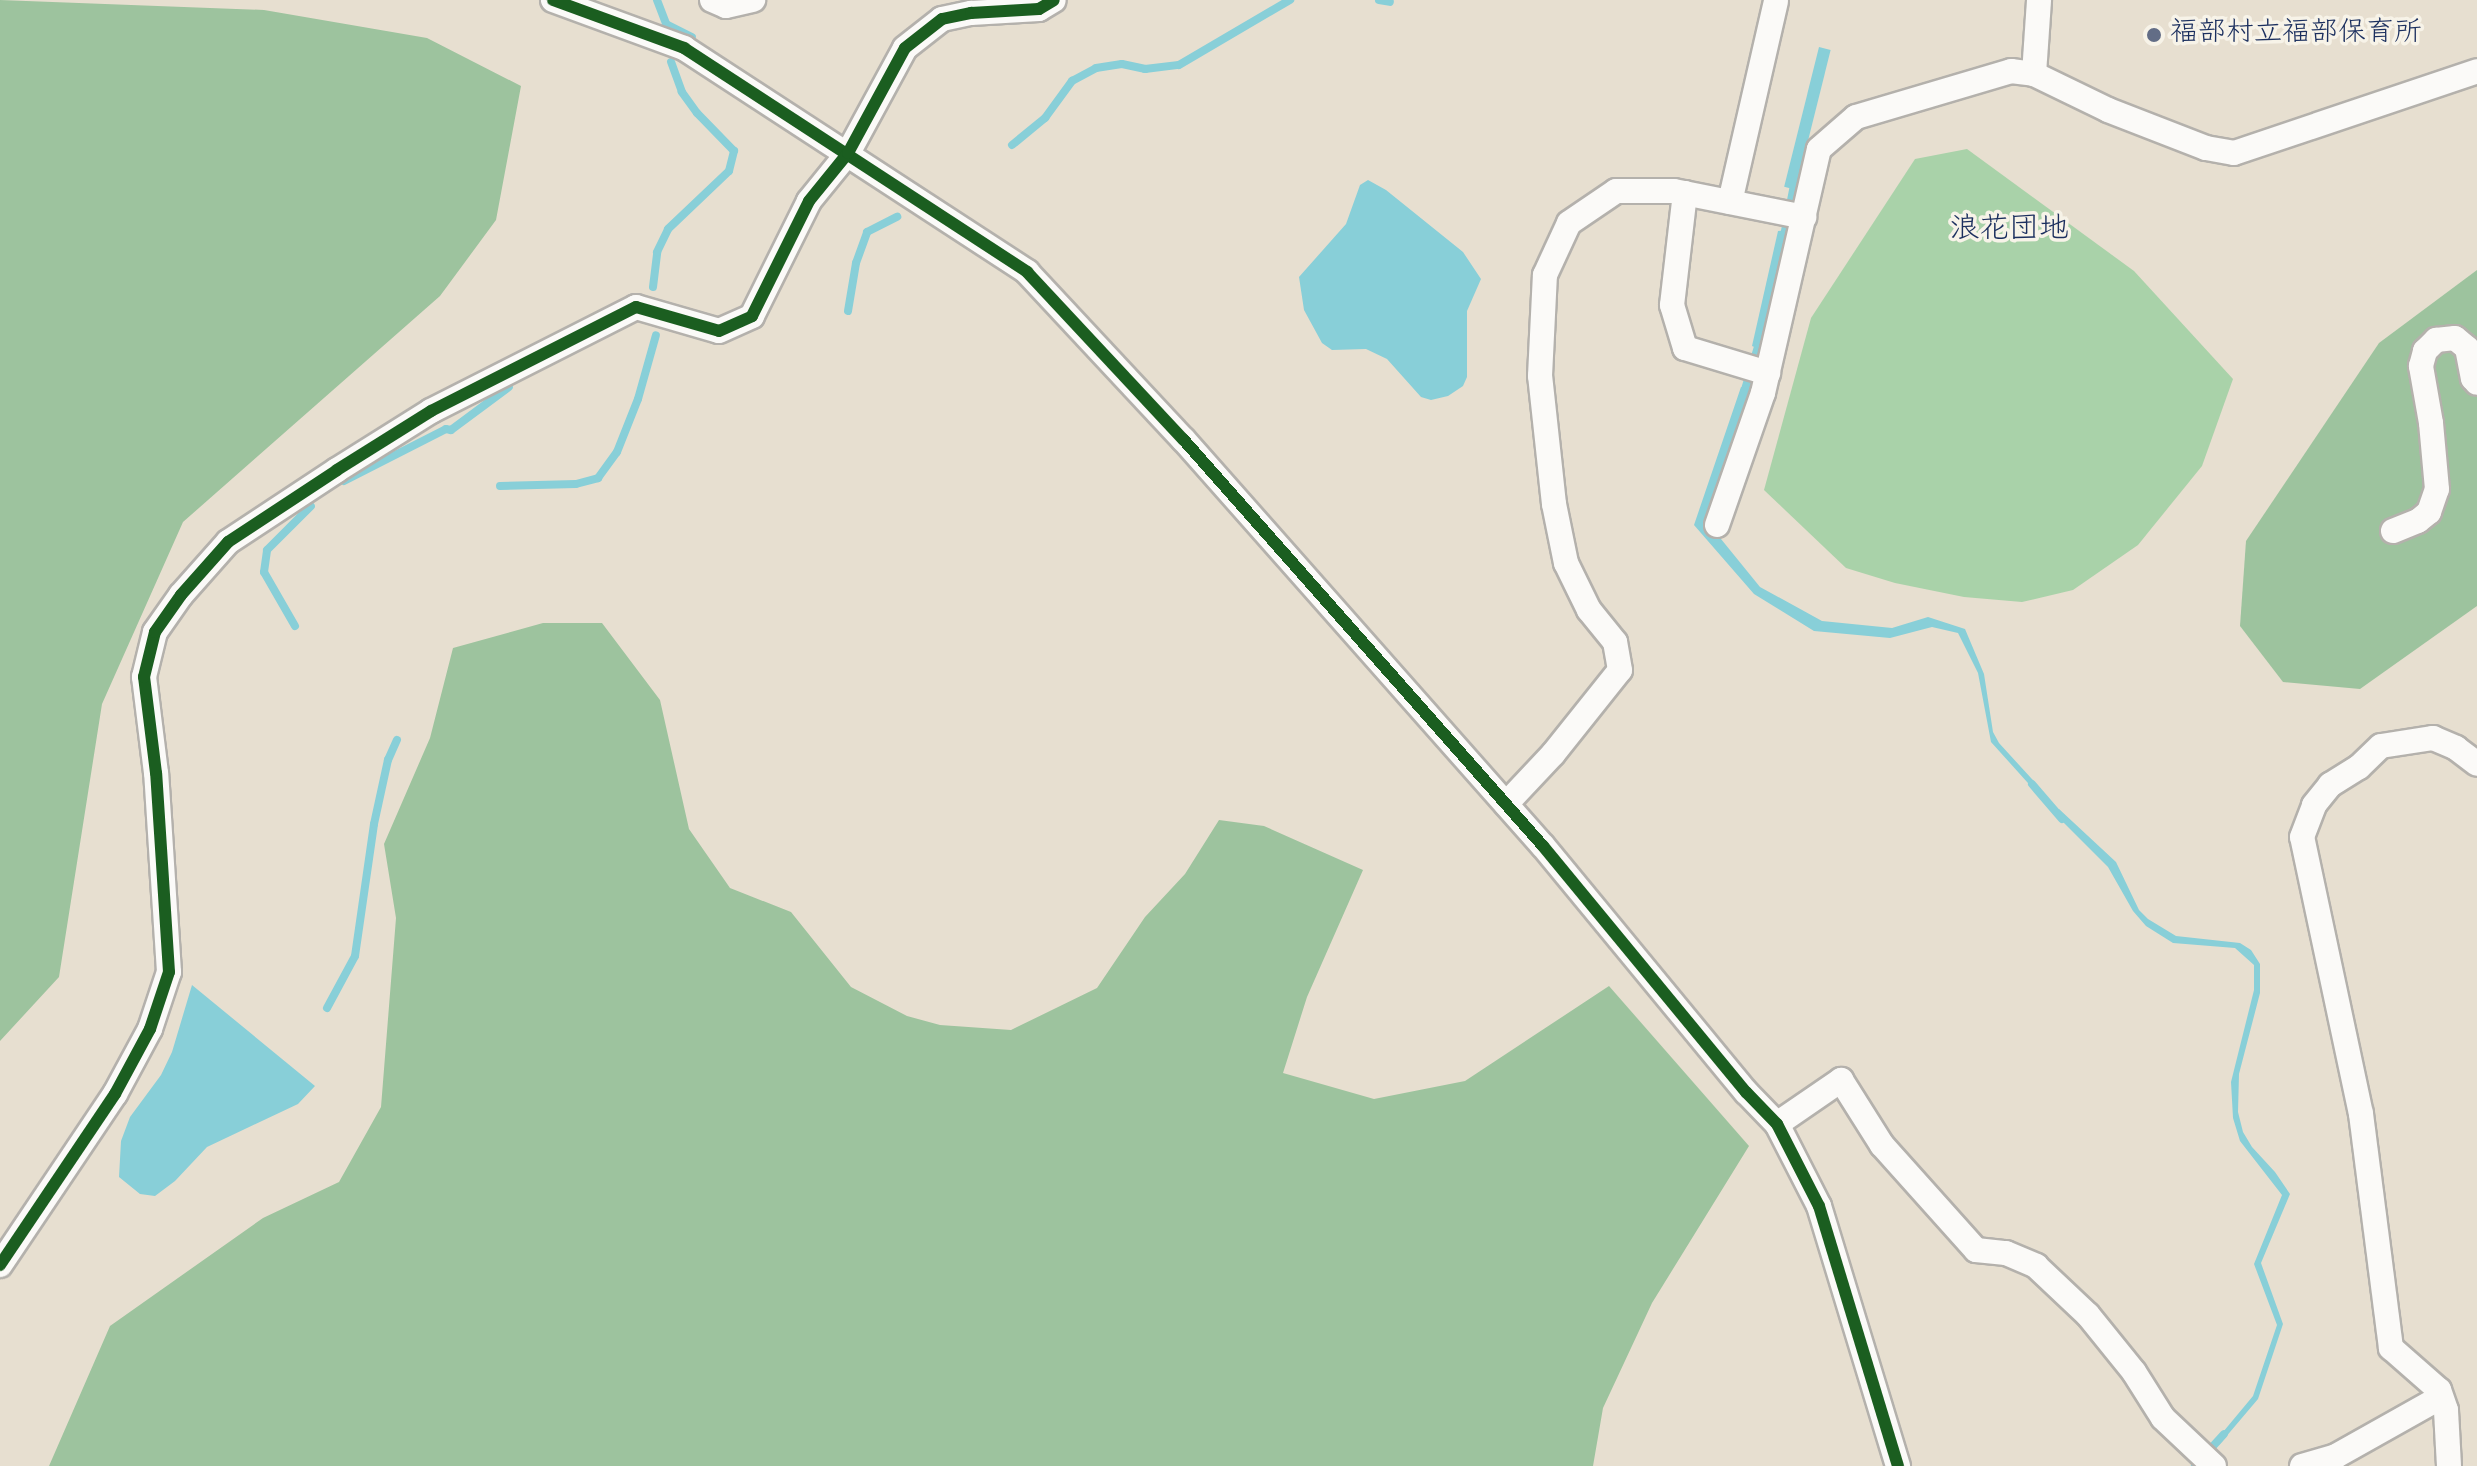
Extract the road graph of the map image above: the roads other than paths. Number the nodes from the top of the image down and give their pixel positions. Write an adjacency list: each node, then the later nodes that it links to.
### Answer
1 (553, 0): 9 (street)
2 (712, 0): 3 (street)
3 (753, 0)
4 (1054, 0): 9 (street)
5 (2039, 0): 8 (street)
6 (1776, 1): 11 (street)
7 (2477, 71): 8 (street)
8 (2034, 74): 12 (street)
9 (848, 153): 18 (street); 20 (street)
10 (1685, 193): 11 (street); 13 (street); 18 (street)
11 (1730, 202): 12 (street)
12 (1804, 217): 13 (street)
13 (1768, 373): 15 (street)
14 (2477, 383): 16 (street)
15 (1717, 525)
16 (2393, 531)
17 (2477, 764): 21 (street)
18 (1506, 804): 19 (street)
19 (1777, 1124): 22 (street); 23 (street)
20 (0, 1265)
21 (2441, 1397): 24 (street); 25 (street)
22 (1898, 1466)
23 (2214, 1466)
24 (2302, 1466)
25 (2449, 1466)

